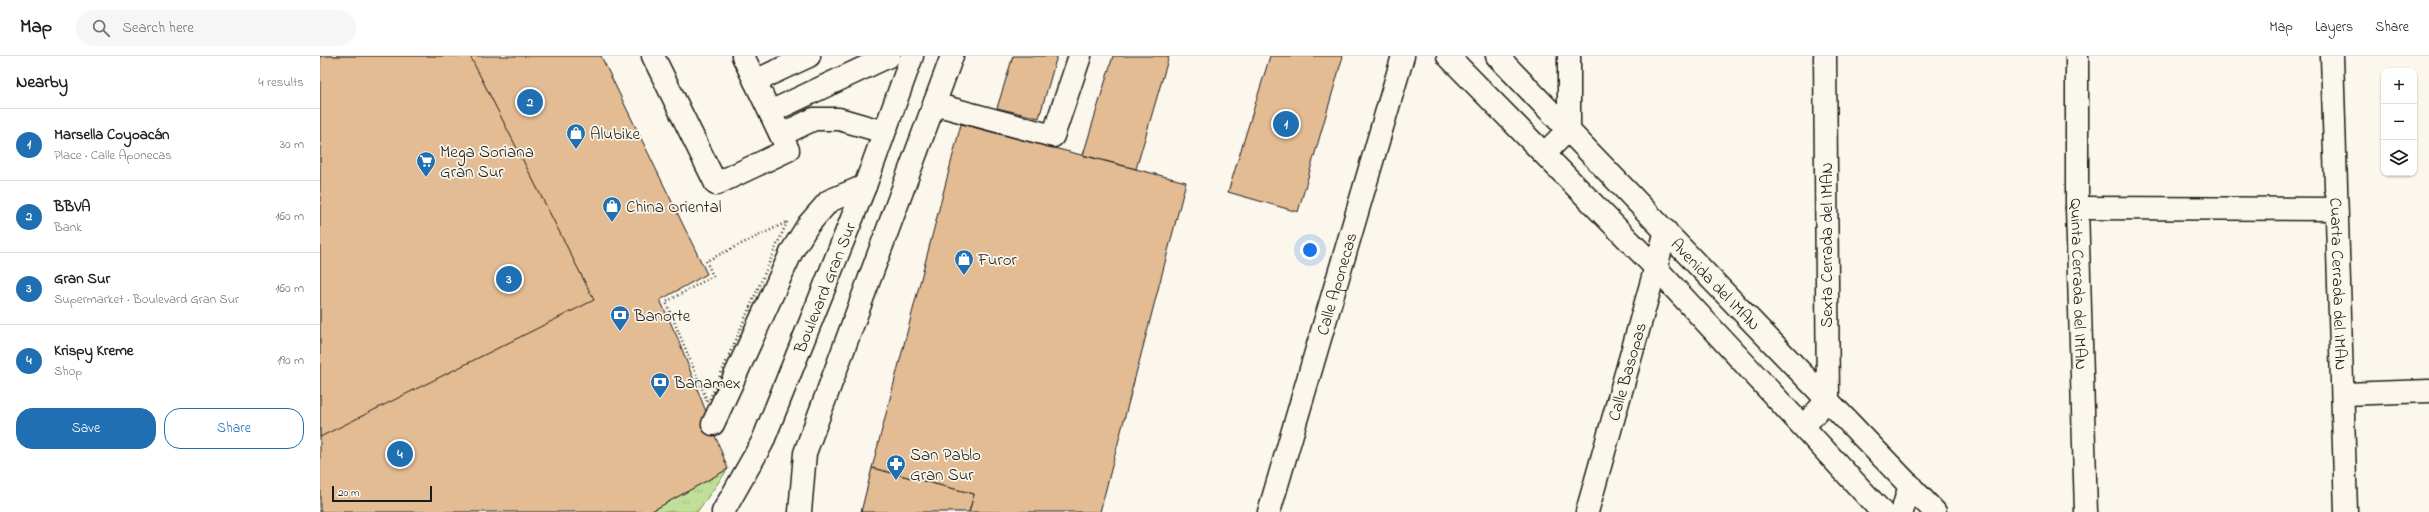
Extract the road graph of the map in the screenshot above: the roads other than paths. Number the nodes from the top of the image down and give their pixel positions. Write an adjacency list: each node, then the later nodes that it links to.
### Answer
1 (653, 56): 20 (street)
2 (742, 56): 15 (street)
3 (809, 56): 15 (street)
4 (888, 56): 17 (street)
5 (912, 56): 19 (street, Boulevard Gran Sur)
6 (952, 56): 16 (street)
7 (1080, 56): 16 (street)
8 (1403, 56): 35 (street, Calle Aponecas)
9 (1448, 56): 21 (street, Avenida del IMAN)
10 (1497, 56): 18 (street, Avenida del IMAN)
11 (1569, 56): 18 (street)
12 (1825, 56): 29 (street, Sexta Cerrada del IMAN)
13 (2077, 56): 23 (street, Quinta Cerrada del IMAN)
14 (2332, 56): 24 (street, Cuarta Cerrada del IMAN)
15 (755, 81): 17 (street)
16 (934, 104): 34 (street)
17 (770, 112): 20 (street)
18 (1569, 129): 21 (street); 25 (street, Avenida del IMAN)
19 (884, 132): 20 (street); 22 (street, Boulevard Gran Sur)
20 (781, 135)
21 (1545, 153): 26 (street, Avenida del IMAN)
22 (865, 186): 30 (street); 33 (street, Boulevard Gran Sur)
23 (2077, 208): 24 (street); 40 (street, Quinta Cerrada del IMAN)
24 (2336, 209): 28 (street, Cuarta Cerrada del IMAN)
25 (1666, 231): 26 (street, Calle Basopas); 29 (street, Avenida del IMAN)
26 (1655, 267): 31 (street, Avenida del IMAN); 36 (street, Calle Basopas)
27 (2429, 391): 28 (street)
28 (2344, 394): 41 (street, Cuarta Cerrada del IMAN)
29 (1828, 399): 31 (street); 32 (street, Avenida del IMAN)
30 (713, 424)
31 (1804, 426): 37 (street, Avenida del IMAN)
32 (1910, 485): 38 (street); 39 (street, Avenida del IMAN)
33 (722, 512)
34 (800, 512)
35 (1269, 512)
36 (1587, 512)
37 (1882, 512)
38 (1902, 512)
39 (1934, 512)
40 (2086, 512)
41 (2346, 512)

